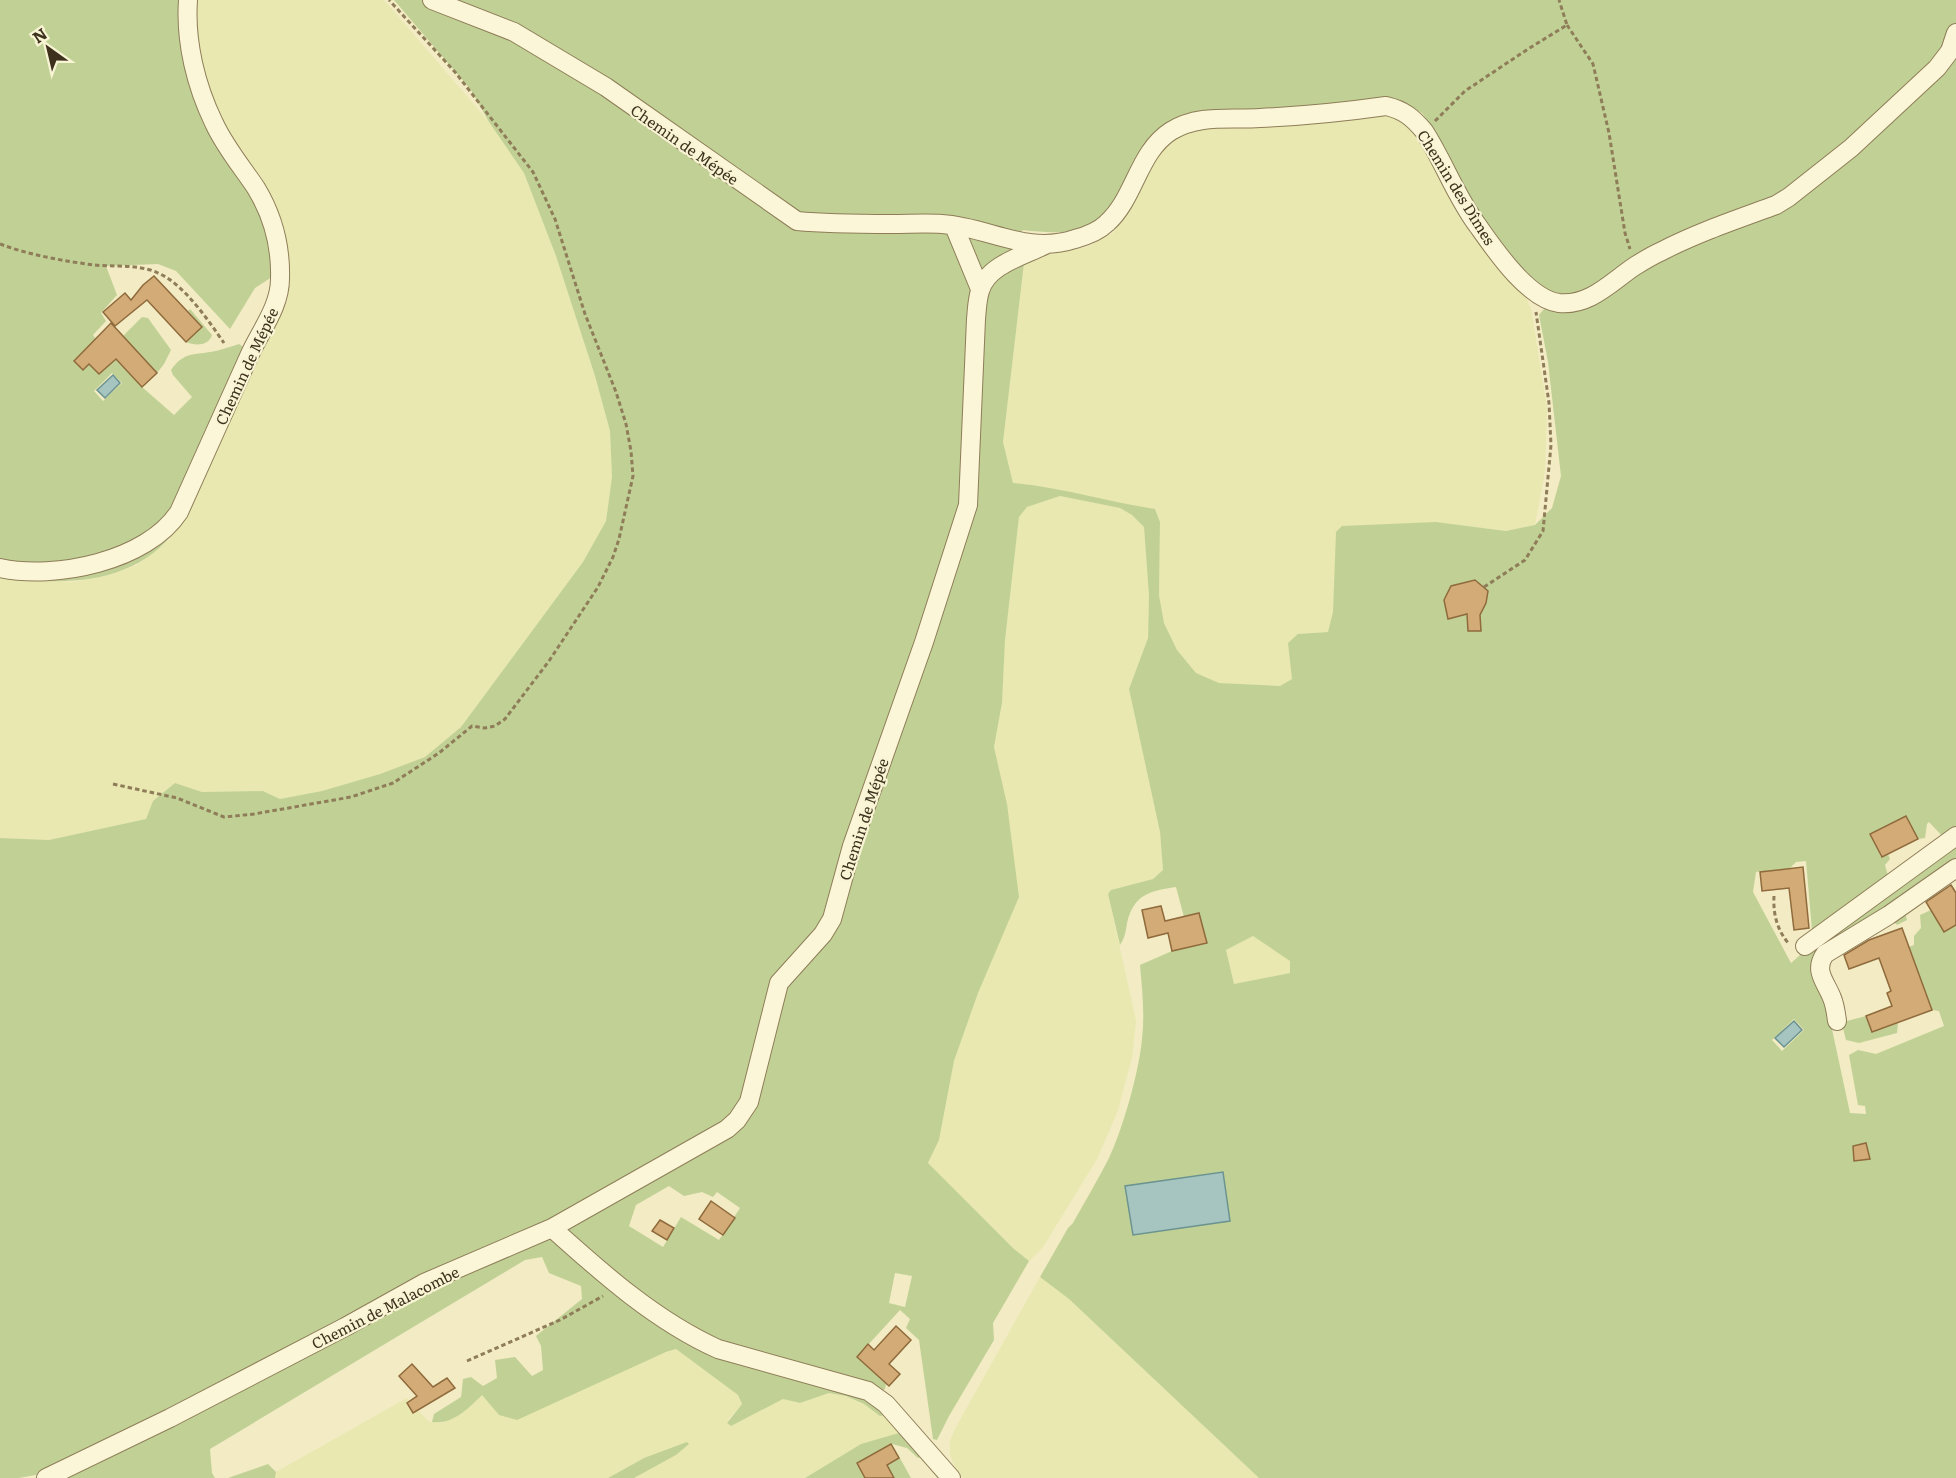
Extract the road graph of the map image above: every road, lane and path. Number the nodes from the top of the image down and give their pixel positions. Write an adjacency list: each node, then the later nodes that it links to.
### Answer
1 (188, 0): 15 (street, Chemin de Mépée)
2 (389, 0): 17 (path)
3 (432, 0): 8 (street, Chemin de Mépée)
4 (1558, 0): 5 (path)
5 (1567, 25): 7 (path); 11 (path)
6 (1956, 33): 11 (street, Chemin des Dîmes)
7 (1424, 131): 10 (street, Chemin des Dîmes); 13 (street, Chemin des Dîmes)
8 (954, 226): 10 (street, Chemin de Mépée); 12 (street)
9 (0, 244): 14 (path)
10 (1046, 245): 12 (street)
11 (1635, 266): 13 (street, Chemin des Dîmes)
12 (980, 289): 23 (street, Chemin de Mépée)
13 (1542, 296): 16 (path)
14 (224, 343)
15 (0, 568)
16 (1484, 587)
17 (113, 784)
18 (1956, 836): 21 (street)
19 (1956, 868): 22 (street)
20 (1774, 896): 21 (path)
21 (1805, 946)
22 (1837, 1021)
23 (552, 1228): 24 (street); 26 (street, Chemin de Malacombe)
24 (620, 1287): 25 (path); 27 (street)
25 (467, 1361)
26 (46, 1478)
27 (951, 1478)

